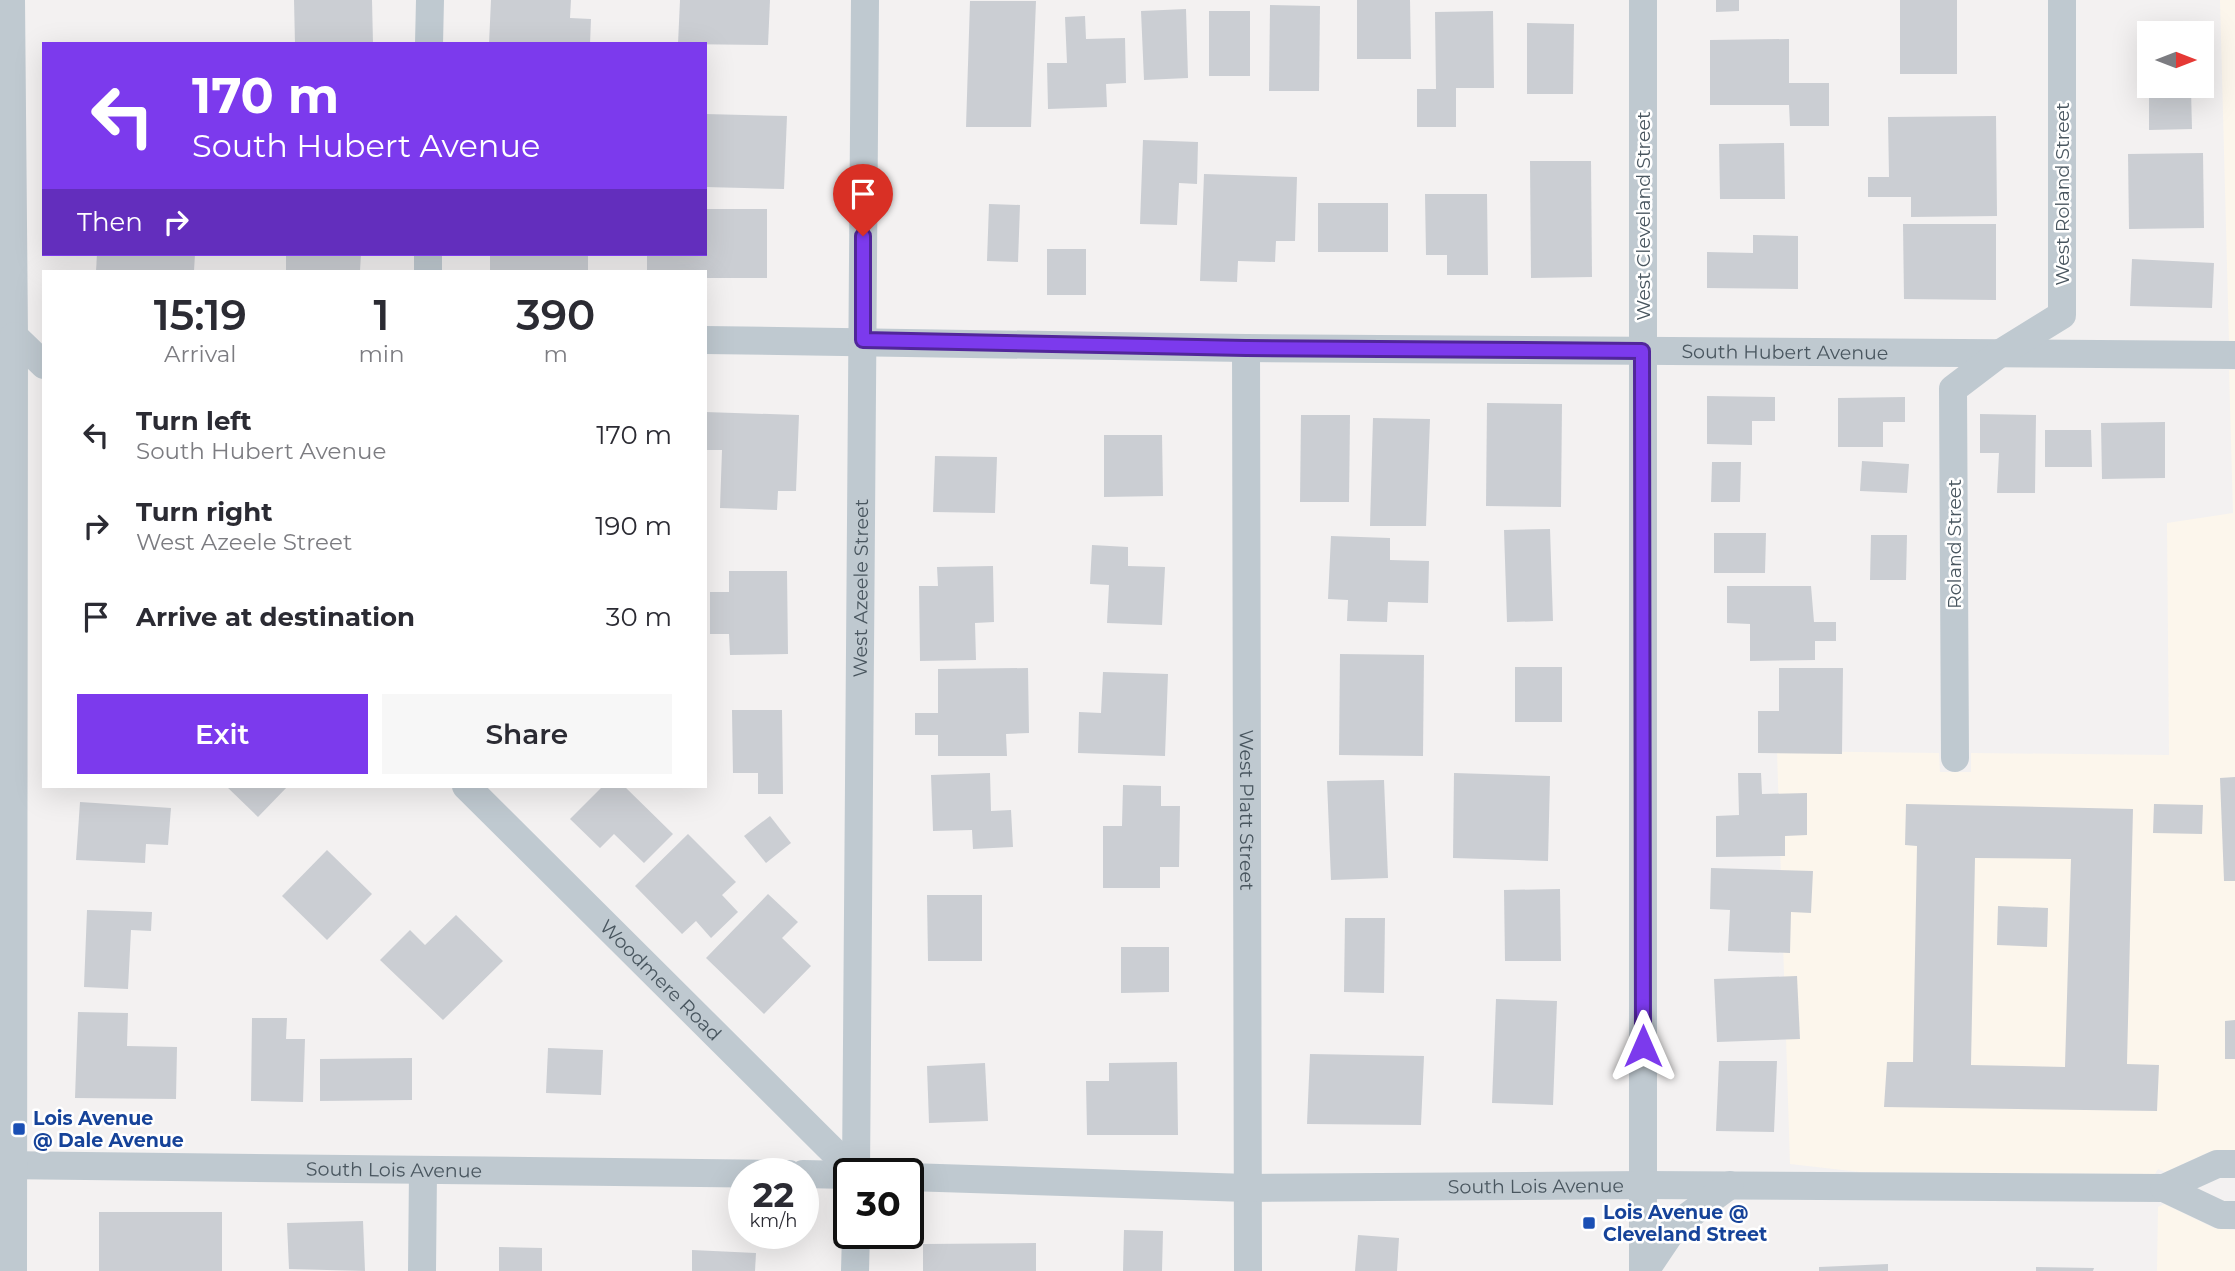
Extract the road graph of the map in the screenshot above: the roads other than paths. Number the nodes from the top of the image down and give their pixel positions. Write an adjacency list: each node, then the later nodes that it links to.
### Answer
1 (11, 0): 7 (street)
2 (430, 0): 6 (street)
3 (865, 0): 10 (street, West Azeele Street)
4 (1643, 0): 12 (street, West Cleveland Street)
5 (2062, 0): 13 (street, West Roland Street)
6 (429, 42)
7 (7, 336): 8 (street); 15 (street); 21 (street)
8 (42, 336)
9 (707, 340): 10 (street, South Hubert Avenue)
10 (863, 340): 11 (street, South Hubert Avenue); 19 (street, West Azeele Street)
11 (1246, 348): 12 (street, South Hubert Avenue); 27 (street, West Platt Street)
12 (1642, 351): 13 (street, South Hubert Avenue); 25 (street, West Cleveland Street)
13 (1999, 354): 14 (street, South Hubert Avenue); 16 (street, Roland Street)
14 (2235, 355)
15 (42, 363)
16 (1955, 758)
17 (468, 788): 18 (street, Woodmere Road)
18 (840, 1158)
19 (856, 1158)
20 (2235, 1164): 28 (street, South Lois Avenue)
21 (6, 1165): 22 (street, South Lois Avenue); 31 (street)
22 (423, 1171): 23 (street, South Lois Avenue); 32 (street)
23 (728, 1174)
24 (924, 1178): 27 (street, South Lois Avenue)
25 (1643, 1185): 26 (street, South Lois Avenue); 27 (street, South Lois Avenue); 35 (street, West Cleveland Street)
26 (1730, 1185): 28 (street, South Lois Avenue); 35 (street)
27 (1247, 1188): 34 (street, West Platt Street)
28 (2164, 1188): 29 (street, South Lois Avenue)
29 (2235, 1215)
30 (856, 1249): 33 (street)
31 (13, 1271)
32 (422, 1271)
33 (855, 1271)
34 (1248, 1271)
35 (1644, 1271)

